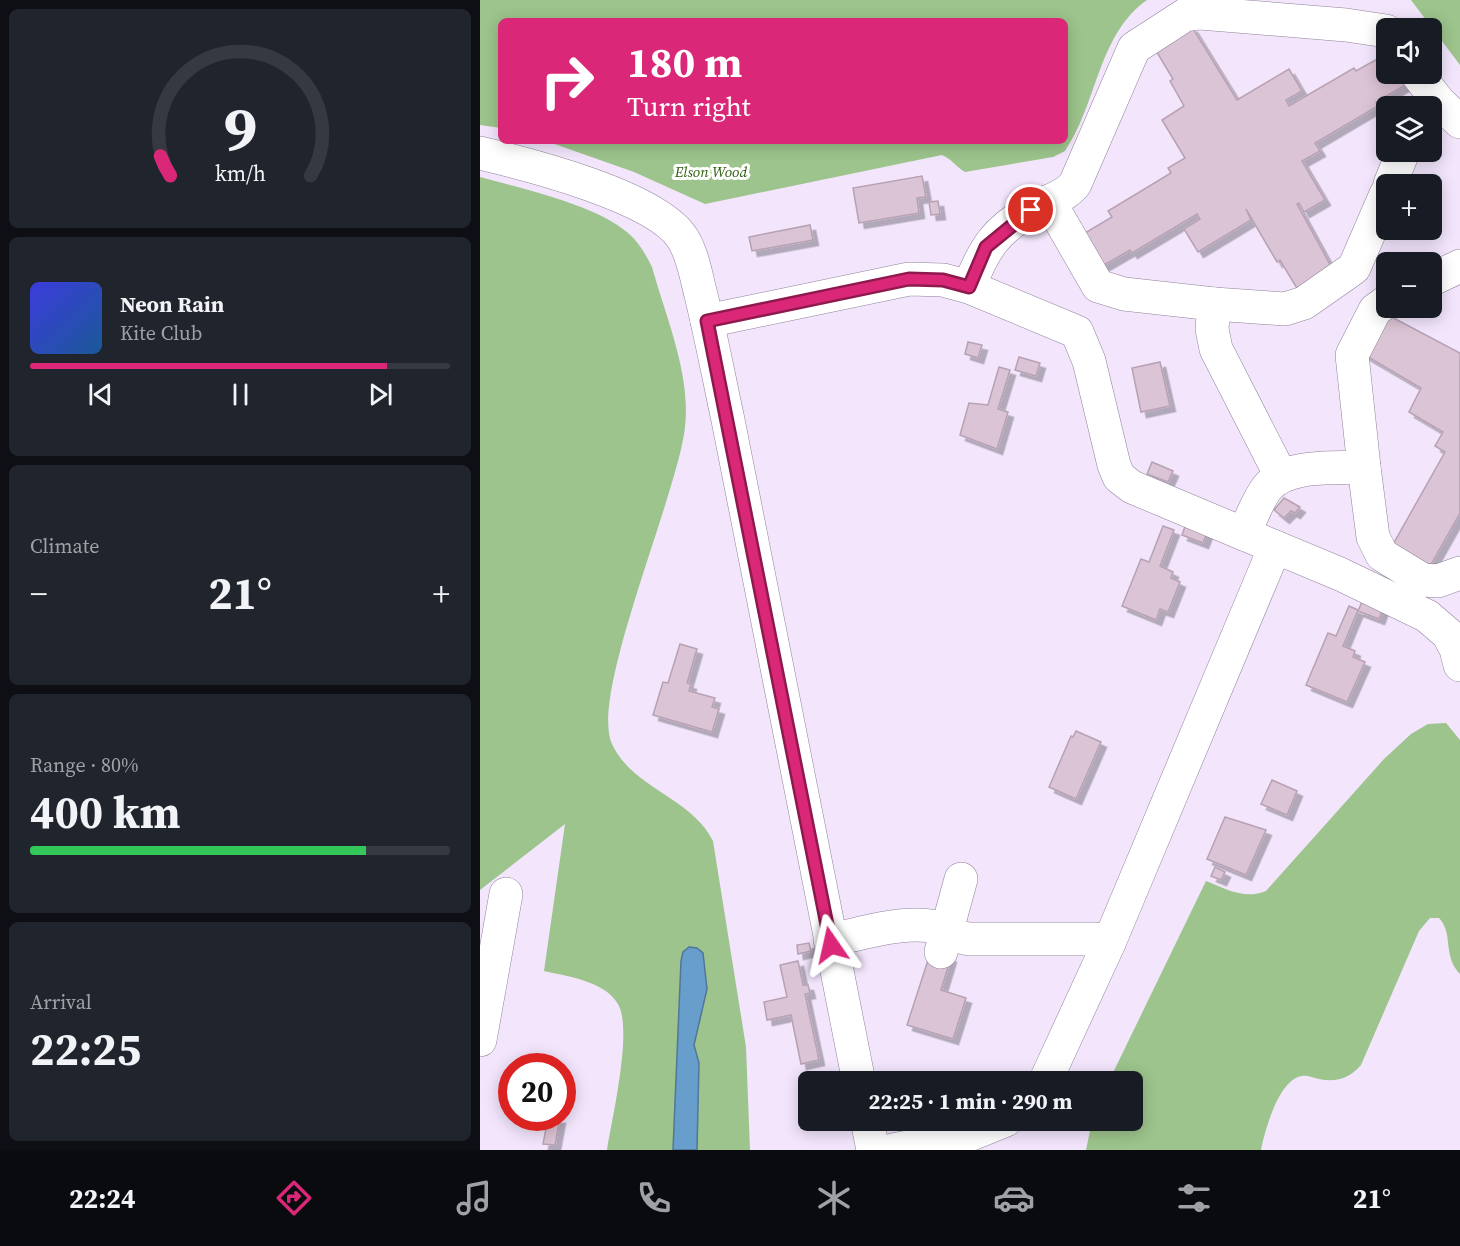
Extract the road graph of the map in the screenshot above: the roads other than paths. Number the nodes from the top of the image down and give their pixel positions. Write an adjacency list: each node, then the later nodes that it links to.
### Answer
1 (1376, 30): 5 (lane)
2 (1424, 84): 3 (lane)
3 (1443, 111)
4 (480, 153): 12 (lane)
5 (1049, 201): 9 (lane); 10 (lane)
6 (1376, 217): 10 (lane)
7 (1460, 266): 8 (lane)
8 (1442, 275)
9 (969, 287): 12 (lane); 15 (lane)
10 (1214, 304): 14 (lane)
11 (1376, 310): 13 (lane)
12 (707, 321): 22 (lane)
13 (1364, 467): 14 (lane); 17 (lane)
14 (1281, 476): 15 (lane)
15 (1244, 534): 16 (lane)
16 (1275, 547): 18 (lane); 23 (lane)
17 (1460, 573)
18 (1460, 665)
19 (961, 879): 21 (lane)
20 (506, 894): 24 (lane)
21 (944, 939): 22 (lane); 23 (lane)
22 (830, 940): 25 (lane)
23 (1109, 943): 26 (lane)
24 (480, 1040)
25 (857, 1071)
26 (1050, 1071)
27 (869, 1131): 29 (lane)
28 (979, 1131): 30 (lane)
29 (873, 1150)
30 (894, 1150)

